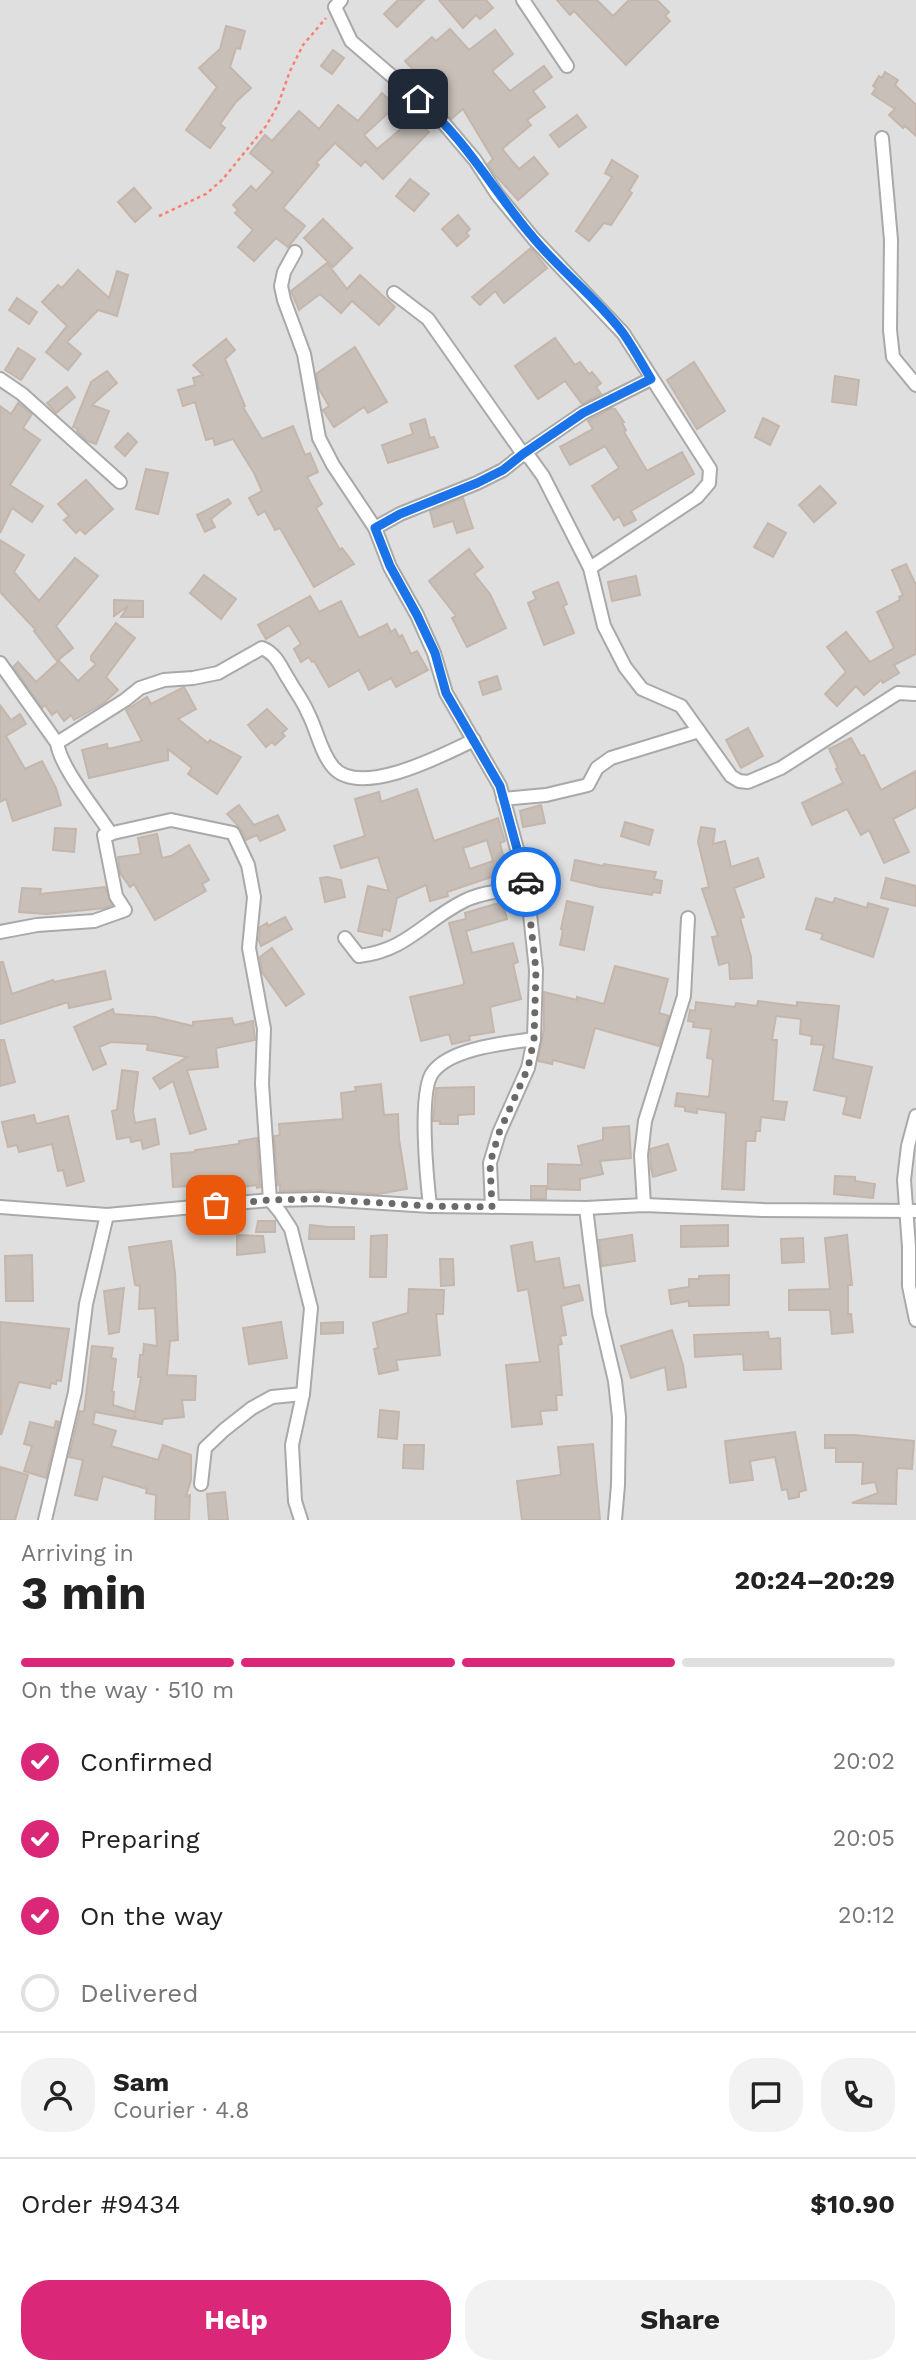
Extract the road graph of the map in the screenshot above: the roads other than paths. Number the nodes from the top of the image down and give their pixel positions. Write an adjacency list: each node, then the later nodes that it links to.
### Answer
1 (523, 0): 3 (street)
2 (338, 3): 8 (street)
3 (567, 66)
4 (882, 138): 9 (street)
5 (295, 253): 12 (street)
6 (394, 293): 10 (street)
7 (0, 379): 11 (street)
8 (651, 379): 10 (street); 13 (street)
9 (916, 385)
10 (523, 454): 12 (street); 13 (street)
11 (120, 482)
12 (375, 528): 17 (street)
13 (590, 568): 16 (street)
14 (0, 663): 18 (street)
15 (916, 694): 16 (street)
16 (699, 731): 19 (street)
17 (474, 740): 18 (street); 19 (street)
18 (57, 743): 20 (street)
19 (503, 799): 21 (street)
20 (111, 834): 23 (street); 27 (street)
21 (527, 886): 24 (street); 25 (street)
22 (688, 918): 28 (street)
23 (0, 932)
24 (345, 938)
25 (534, 1039): 29 (street); 31 (street)
26 (916, 1116): 33 (street)
27 (270, 1200): 29 (street); 34 (street); 36 (street)
28 (644, 1205): 32 (street); 33 (street)
29 (430, 1206): 31 (street)
30 (0, 1207): 34 (street)
31 (492, 1207): 32 (street)
32 (586, 1208): 40 (street)
33 (911, 1211): 35 (street)
34 (107, 1215): 38 (street)
35 (916, 1320)
36 (303, 1394): 37 (street); 39 (street)
37 (201, 1484)
38 (45, 1520)
39 (301, 1520)
40 (615, 1520)

